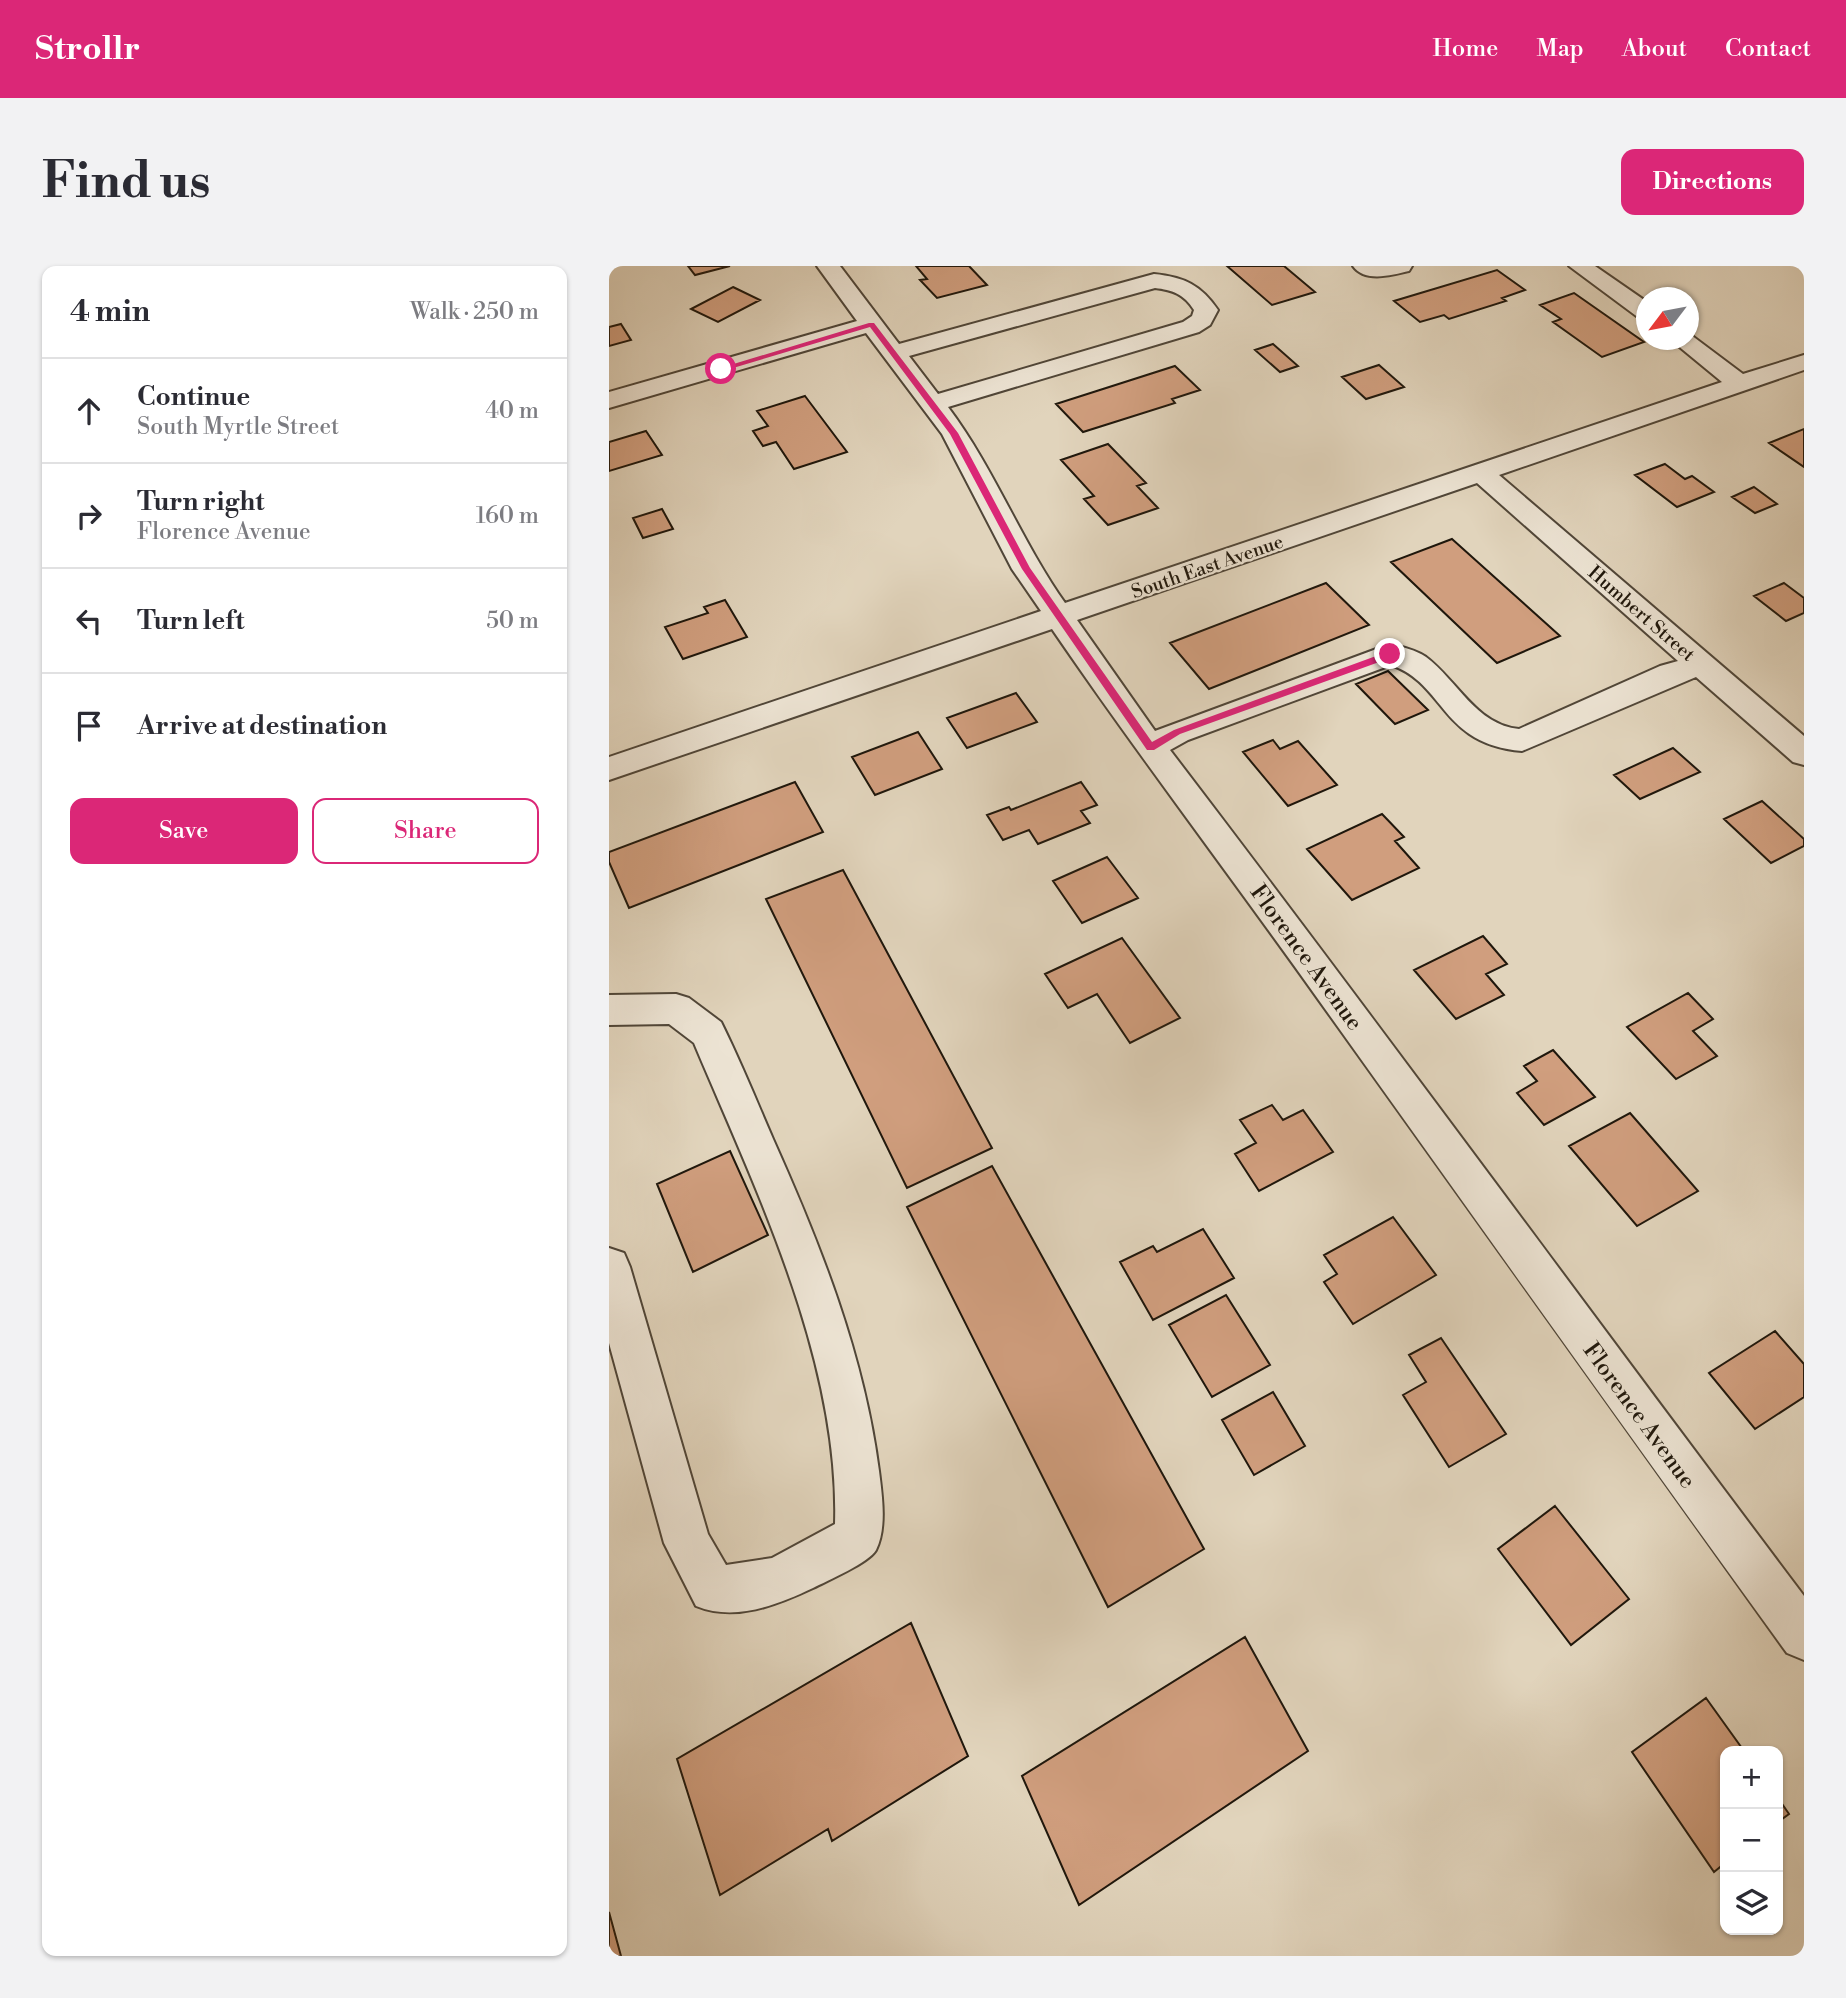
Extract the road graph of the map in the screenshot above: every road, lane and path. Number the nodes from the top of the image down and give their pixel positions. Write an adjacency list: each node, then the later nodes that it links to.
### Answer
1 (828, 266): 6 (street, Florence Avenue)
2 (1364, 266): 3 (street)
3 (1401, 266)
4 (1580, 266): 5 (street)
5 (1636, 305)
6 (872, 324): 8 (street, Florence Avenue); 11 (street)
7 (1696, 350): 10 (street)
8 (894, 353): 12 (street, Florence Avenue); 12 (street)
9 (1804, 362): 10 (street, South East Avenue)
10 (1739, 383): 13 (street, South East Avenue)
11 (609, 400)
12 (932, 404): 14 (street, Florence Avenue)
13 (1479, 471): 14 (street, South East Avenue); 15 (street, Humbert Street)
14 (1060, 616): 16 (street, Florence Avenue); 18 (street, South East Avenue)
15 (1702, 665): 16 (street); 17 (street, Humbert Street)
16 (1151, 747): 21 (street, Florence Avenue)
17 (1804, 754)
18 (609, 769)
19 (609, 1010): 20 (street)
20 (609, 1267)
21 (1804, 1636)

